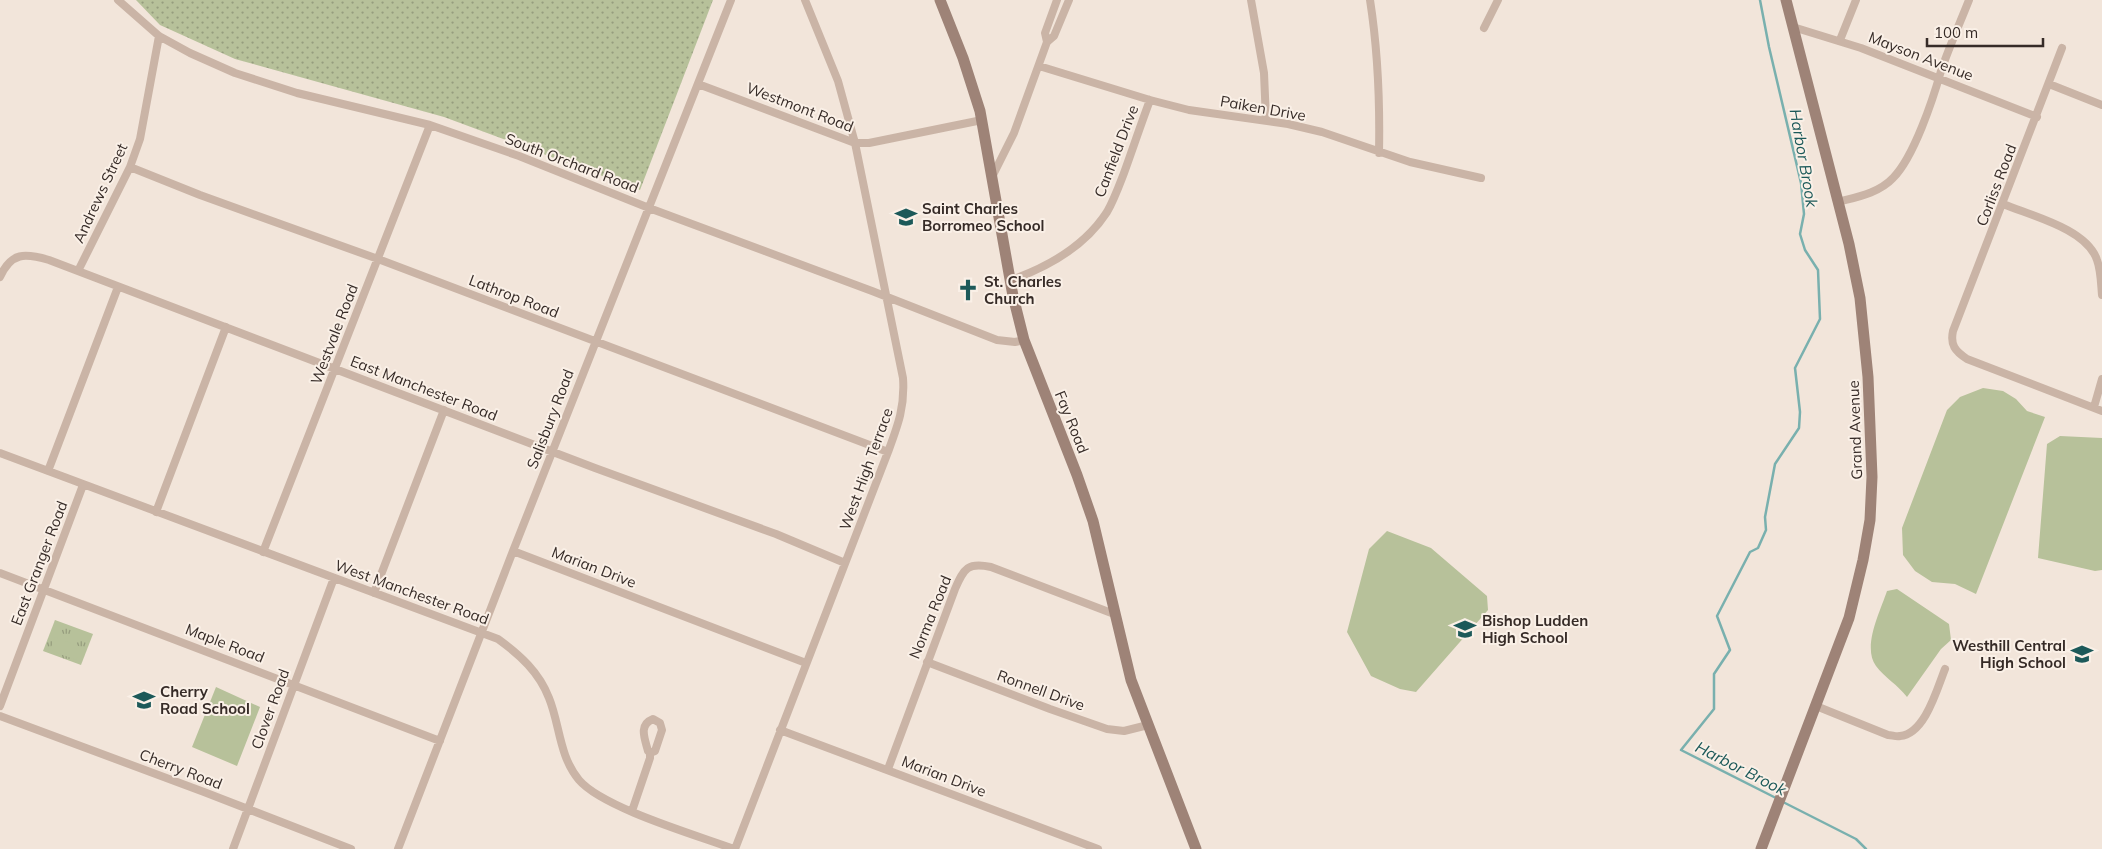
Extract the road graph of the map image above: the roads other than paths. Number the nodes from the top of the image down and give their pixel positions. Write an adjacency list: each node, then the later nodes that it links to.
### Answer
1 (118, 0): 15 (street, South Orchard Road)
2 (730, 0): 21 (street, Salisbury Road)
3 (805, 0): 29 (street, West High Terrace)
4 (940, 0): 26 (street, Fay Road)
5 (1057, 0): 17 (street)
6 (1069, 0): 17 (street)
7 (1251, 0): 27 (street)
8 (1370, 0): 30 (street)
9 (1498, 0): 14 (street)
10 (1786, 0): 13 (street, Grand Avenue)
11 (1856, 0): 16 (street)
12 (1969, 0): 20 (street)
13 (1793, 27): 16 (street, Mayson Avenue); 34 (street, Grand Avenue)
14 (1484, 28)
15 (159, 36): 28 (street, South Orchard Road); 31 (street, Andrews Street)
16 (1840, 40): 20 (street, Mayson Avenue)
17 (1047, 42): 19 (street)
18 (2062, 48): 22 (street, Corliss Road)
19 (1039, 66): 23 (street, Paiken Drive); 32 (street)
20 (1940, 78): 25 (street, Mayson Avenue); 34 (street)
21 (698, 84): 29 (street, Westmont Road); 36 (street, Salisbury Road)
22 (2050, 84): 24 (street); 25 (street, Corliss Road)
23 (1150, 100): 27 (street, Paiken Drive); 40 (street, Canfield Drive)
24 (2102, 105)
25 (2037, 117): 35 (street, Corliss Road)
26 (982, 120): 29 (street, Westmont Road); 32 (street, Fay Road)
27 (1266, 120): 30 (street, Paiken Drive)
28 (430, 125): 36 (street, South Orchard Road); 37 (street, Westvale Road)
29 (855, 143): 43 (street, West High Terrace)
30 (1379, 152): 33 (street, Paiken Drive)
31 (130, 167): 37 (street, Lathrop Road); 38 (street, Andrews Street)
32 (993, 175): 40 (street, Fay Road)
33 (1481, 178)
34 (1838, 202): 72 (street, Grand Avenue)
35 (2003, 204): 42 (street); 49 (street, Corliss Road)
36 (648, 208): 43 (street, South Orchard Road); 46 (street, Salisbury Road)
37 (378, 259): 46 (street, Lathrop Road); 47 (street, Westvale Road)
38 (78, 271): 39 (street, East Manchester Road); 41 (street, East Manchester Road)
39 (0, 277)
40 (1011, 280): 45 (street, Fay Road)
41 (118, 287): 44 (street, East Manchester Road); 55 (street)
42 (2102, 295)
43 (887, 297): 45 (street, South Orchard Road); 53 (street, West High Terrace)
44 (226, 327): 47 (street, East Manchester Road); 57 (street)
45 (1024, 340): 65 (street, Fay Road)
46 (596, 341): 52 (street, Salisbury Road); 53 (street, Lathrop Road)
47 (335, 369): 50 (street, East Manchester Road); 59 (street, Westvale Road)
48 (2102, 379): 49 (street)
49 (2094, 408): 51 (street)
50 (444, 410): 52 (street, East Manchester Road); 64 (street)
51 (2102, 411)
52 (552, 451): 58 (street, Salisbury Road); 60 (street, East Manchester Road)
53 (888, 452): 60 (street, West High Terrace)
54 (0, 453): 55 (street, West Manchester Road)
55 (48, 471): 56 (street, West Manchester Road)
56 (83, 485): 57 (street, West Manchester Road); 63 (street, East Granger Road)
57 (156, 512): 59 (street, West Manchester Road)
58 (513, 551): 66 (street, Salisbury Road); 68 (street, Marian Drive)
59 (263, 552): 62 (street, West Manchester Road)
60 (846, 563): 68 (street, West High Terrace)
61 (0, 573): 63 (street, Maple Road)
62 (334, 578): 64 (street, West Manchester Road); 70 (street, Clover Road)
63 (43, 589): 70 (street, Maple Road); 71 (street, East Granger Road)
64 (374, 593): 66 (street, West Manchester Road)
65 (1114, 614): 67 (street, Norma Road); 74 (street, Fay Road)
66 (481, 632): 76 (street, Salisbury Road); 80 (street, West Manchester Road)
67 (927, 662): 74 (street, Ronnell Drive); 78 (street, Norma Road)
68 (806, 663): 75 (street, West High Terrace)
69 (1945, 669): 72 (street)
70 (294, 684): 76 (street, Maple Road); 79 (street, Clover Road)
71 (0, 706)
72 (1816, 706): 87 (street, Grand Avenue)
73 (0, 716): 79 (street, Cherry Road)
74 (1148, 725): 86 (street, Fay Road)
75 (780, 730): 78 (street, Marian Drive); 84 (street, West High Terrace)
76 (440, 741): 83 (street, Salisbury Road)
77 (650, 753): 80 (street)
78 (888, 769): 85 (street, Marian Drive)
79 (248, 809): 81 (street, Clover Road); 82 (street, Cherry Road)
80 (632, 812): 84 (street, West Manchester Road)
81 (233, 849)
82 (351, 849)
83 (398, 849)
84 (734, 849)
85 (1098, 849)
86 (1196, 849)
87 (1761, 849)

